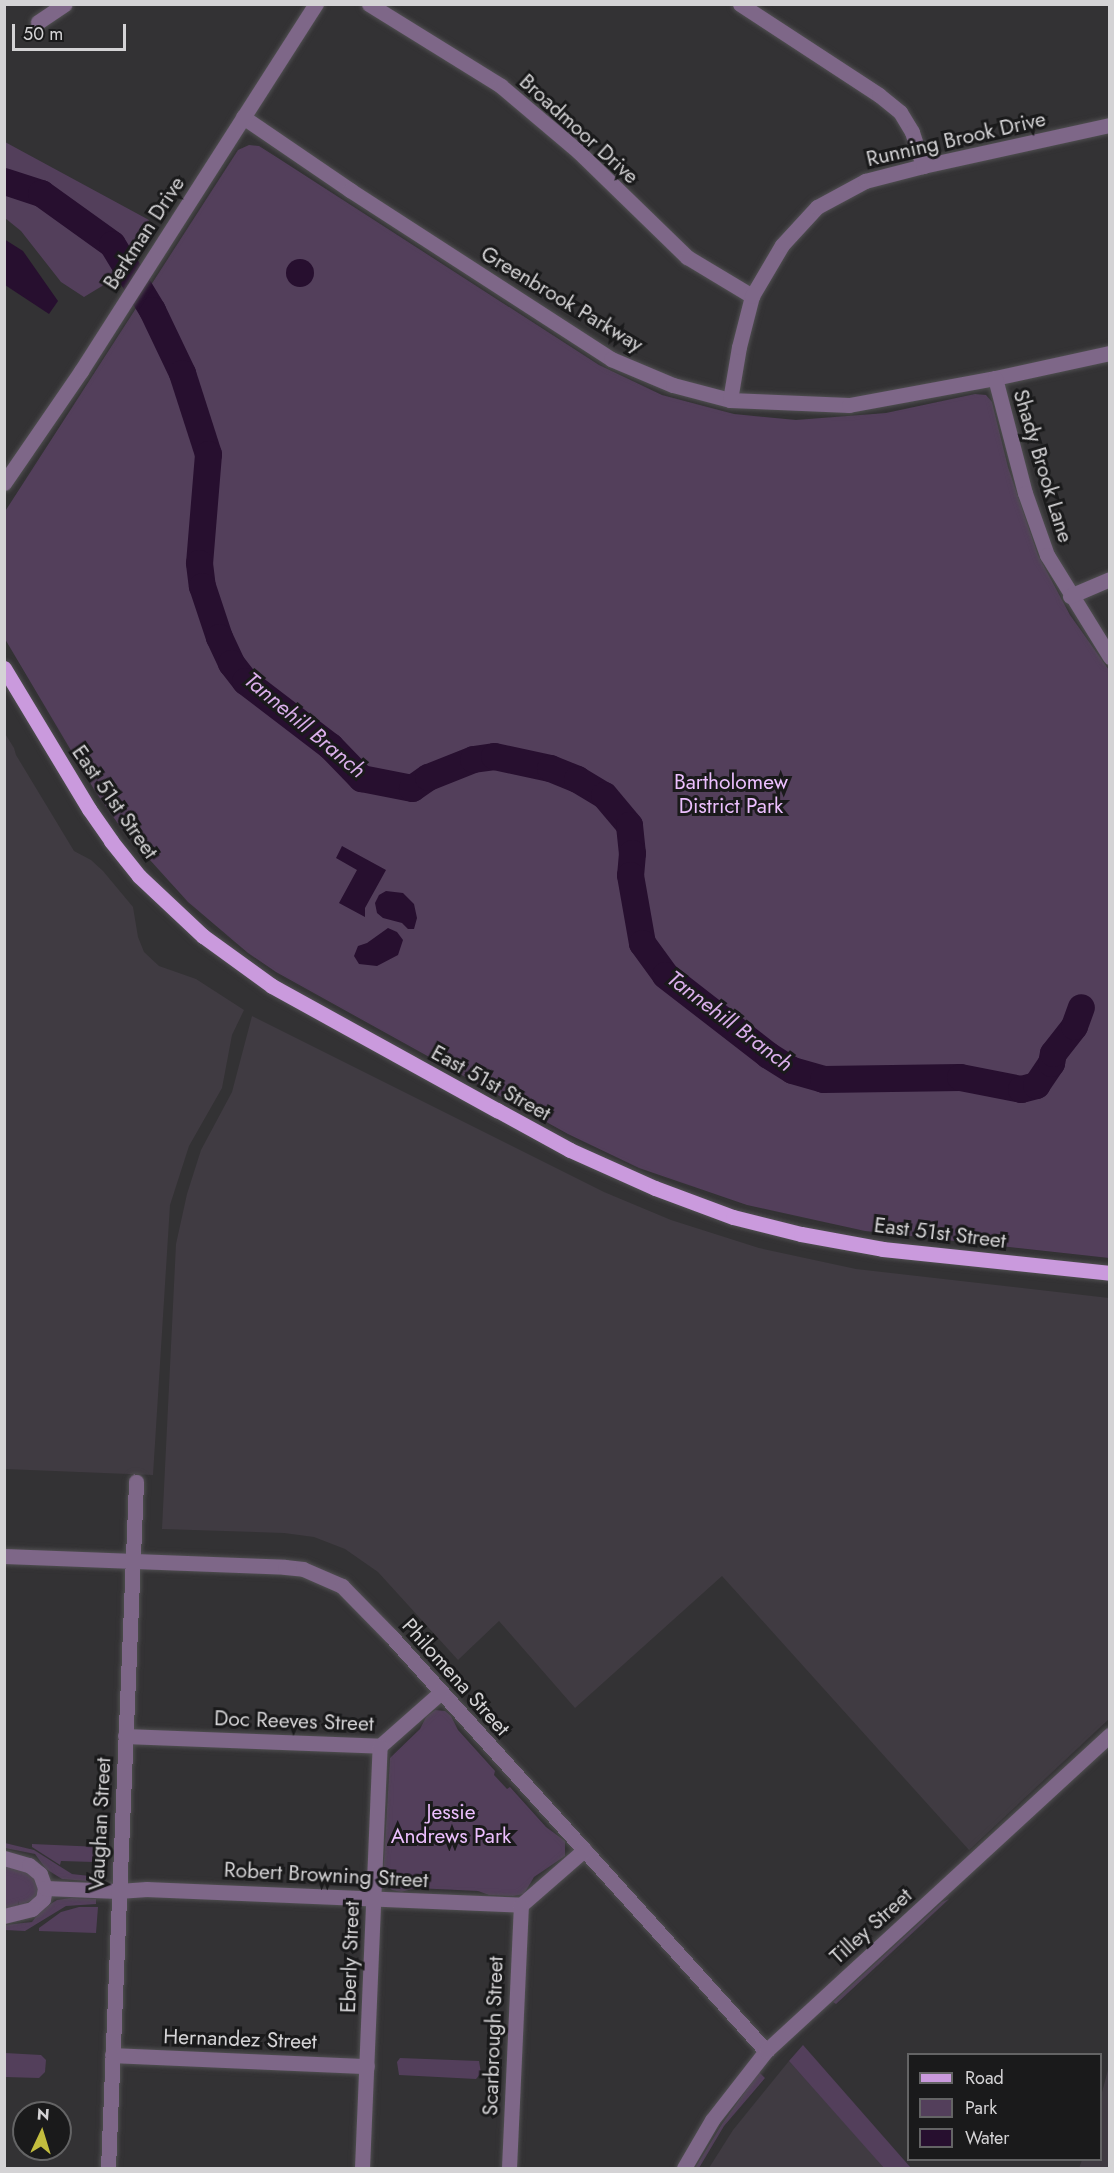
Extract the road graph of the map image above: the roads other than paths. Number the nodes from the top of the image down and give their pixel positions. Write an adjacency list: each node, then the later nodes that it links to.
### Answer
1 (65, 4): 5 (street)
2 (316, 4): 6 (street, Berkman Drive)
3 (369, 4): 9 (street, Broadmoor Drive)
4 (740, 4): 8 (street)
5 (38, 22)
6 (243, 117): 12 (street, Greenbrook Parkway); 13 (street, Berkman Drive)
7 (1110, 125): 8 (street, Running Brook Drive)
8 (923, 165): 9 (street, Running Brook Drive)
9 (752, 296): 12 (street, Running Brook Drive)
10 (1110, 353): 11 (street, Greenbrook Parkway)
11 (995, 378): 12 (street, Greenbrook Parkway); 15 (street, Shady Brook Lane)
12 (730, 399)
13 (4, 483)
14 (1110, 579): 15 (street)
15 (1070, 597): 16 (street, Shady Brook Lane)
16 (1110, 657)
17 (4, 668): 18 (main road, East 51st Street)
18 (1110, 1273)
19 (136, 1482): 21 (street, Vaughan Street)
20 (4, 1556): 21 (street, Philomena Street)
21 (133, 1560): 22 (street, Philomena Street); 24 (street, Vaughan Street)
22 (441, 1692): 25 (street, Doc Reeves Street); 26 (street, Philomena Street)
23 (1110, 1735): 33 (street, Tilley Street)
24 (125, 1736): 25 (street, Doc Reeves Street); 29 (street, Vaughan Street)
25 (380, 1746): 30 (street, Eberly Street)
26 (584, 1850): 31 (street); 33 (street, Philomena Street)
27 (4, 1858): 28 (street)
28 (45, 1888): 29 (street, Robert Browning Street); 32 (street)
29 (118, 1891): 30 (street, Robert Browning Street); 34 (street, Vaughan Street)
30 (373, 1898): 31 (street, Robert Browning Street); 35 (street, Eberly Street)
31 (521, 1905): 38 (street, Scarbrough Street)
32 (4, 1916)
33 (766, 2050): 39 (street, Tilley Street)
34 (112, 2055): 35 (street, Hernandez Street); 36 (street, Vaughan Street)
35 (367, 2066): 37 (street, Eberly Street)
36 (108, 2169)
37 (362, 2169)
38 (509, 2169)
39 (684, 2169)

